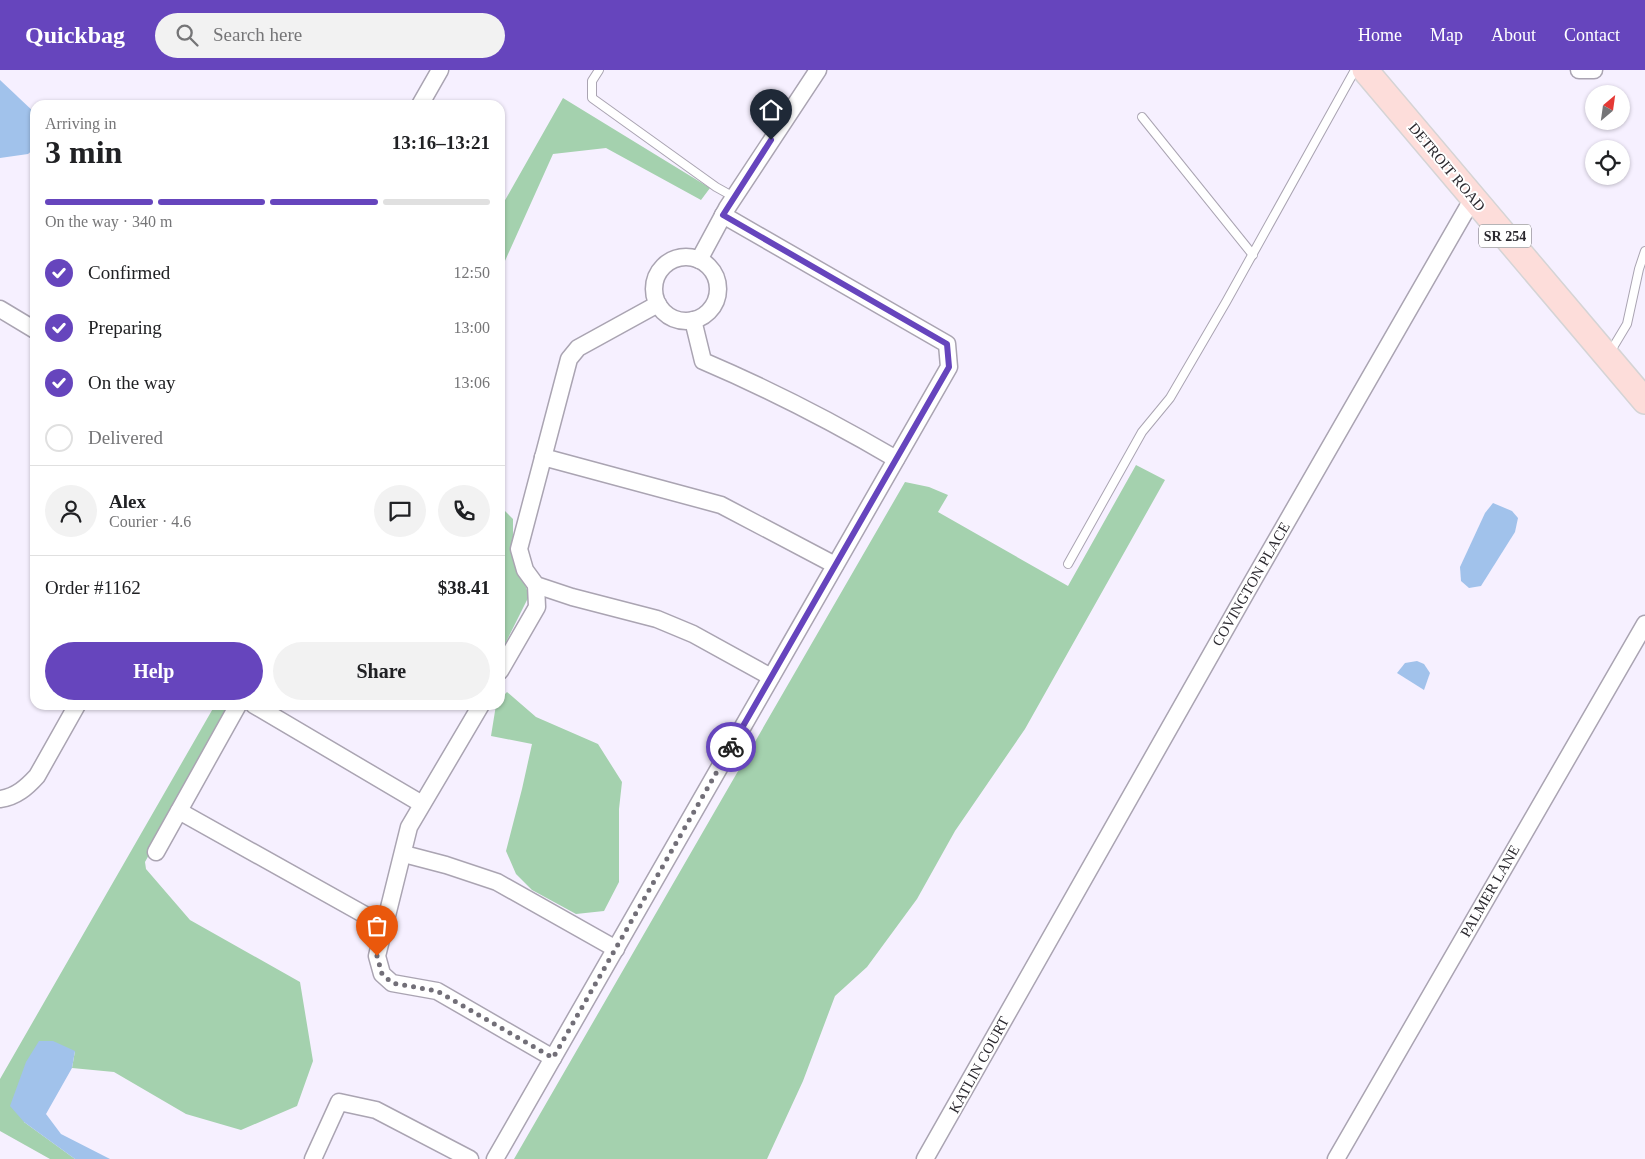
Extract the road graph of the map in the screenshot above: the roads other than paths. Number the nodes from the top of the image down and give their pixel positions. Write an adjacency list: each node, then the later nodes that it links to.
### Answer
1 (440, 70): 8 (street)
2 (599, 70): 10 (lane)
3 (1355, 70): 14 (lane)
4 (1365, 70): 11 (main road, DETROIT ROAD / SR 254)
5 (1579, 70): 6 (street)
6 (1594, 70)
7 (812, 72): 10 (street)
8 (423, 100)
9 (1142, 117): 14 (lane)
10 (734, 196): 12 (street)
11 (1473, 198): 20 (main road, DETROIT ROAD / SR 254); 41 (street, COVINGTON PLACE)
12 (723, 215): 15 (street); 23 (street)
13 (1645, 251): 20 (lane)
14 (1253, 255): 24 (lane)
15 (699, 260): 16 (street); 18 (street)
16 (658, 304): 18 (street); 22 (street)
17 (2, 313): 19 (street)
18 (693, 320): 23 (street)
19 (30, 327)
20 (1607, 356): 21 (main road, DETROIT ROAD / SR 254)
21 (1645, 401)
22 (543, 457): 25 (street); 26 (street)
23 (896, 459): 25 (street)
24 (1068, 564)
25 (835, 566): 29 (street)
26 (536, 585): 28 (street); 29 (street)
27 (1645, 624): 47 (street, PALMER LANE)
28 (505, 662)
29 (771, 677): 40 (street)
30 (74, 710): 34 (street)
31 (235, 710): 36 (street)
32 (262, 710): 35 (street)
33 (478, 710): 35 (street)
34 (2, 798)
35 (422, 804): 38 (street)
36 (179, 811): 37 (street); 39 (street)
37 (156, 852)
38 (404, 854): 39 (street); 40 (street)
39 (386, 924): 42 (street)
40 (616, 948): 42 (street)
41 (1032, 970): 46 (street, KATLIN COURT)
42 (553, 1058): 45 (street)
43 (313, 1159): 44 (street)
44 (470, 1159)
45 (495, 1159)
46 (925, 1159)
47 (1336, 1159)

